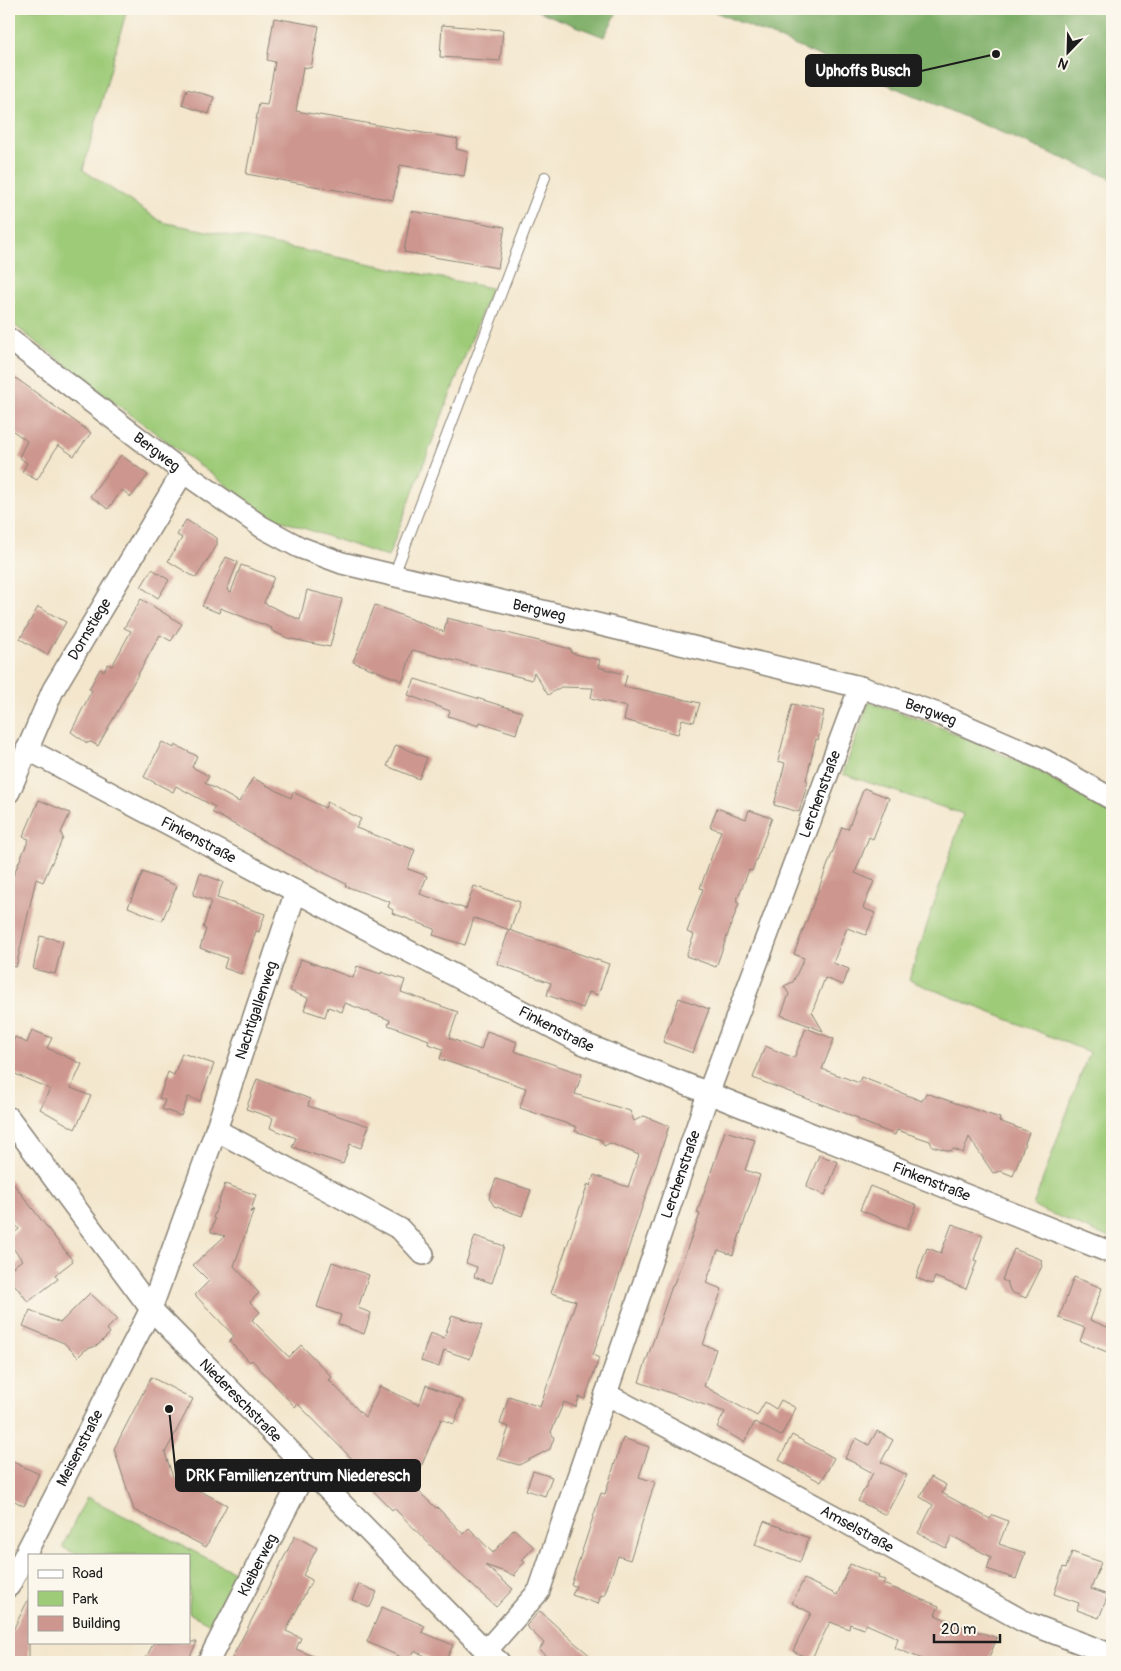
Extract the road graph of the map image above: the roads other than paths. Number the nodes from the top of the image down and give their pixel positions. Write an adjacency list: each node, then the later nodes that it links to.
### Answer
1 (544, 177): 4 (lane)
2 (9, 339): 3 (street, Bergweg)
3 (183, 472): 4 (street, Bergweg); 6 (street, Dornstiege)
4 (394, 575): 5 (street, Bergweg)
5 (860, 687): 8 (street, Bergweg); 10 (street, Lerchenstraße)
6 (27, 749): 7 (street, Dornstiege); 9 (street, Finkenstraße)
7 (9, 792)
8 (1112, 799)
9 (296, 891): 10 (street, Finkenstraße); 12 (street, Nachtigallenweg)
10 (708, 1094): 13 (street, Finkenstraße); 16 (street, Lerchenstraße)
11 (9, 1118): 15 (street, Niedereschstraße)
12 (216, 1130): 14 (street); 15 (street, Nachtigallenweg)
13 (1112, 1253)
14 (423, 1254)
15 (152, 1310): 17 (street, Niedereschstraße); 18 (street, Meisenstraße)
16 (606, 1394): 19 (street, Amselstraße); 20 (street, Lerchenstraße)
17 (307, 1468): 20 (street, Niedereschstraße); 21 (street, Kleiberweg)
18 (9, 1586)
19 (1112, 1655)
20 (492, 1657)
21 (208, 1662)

